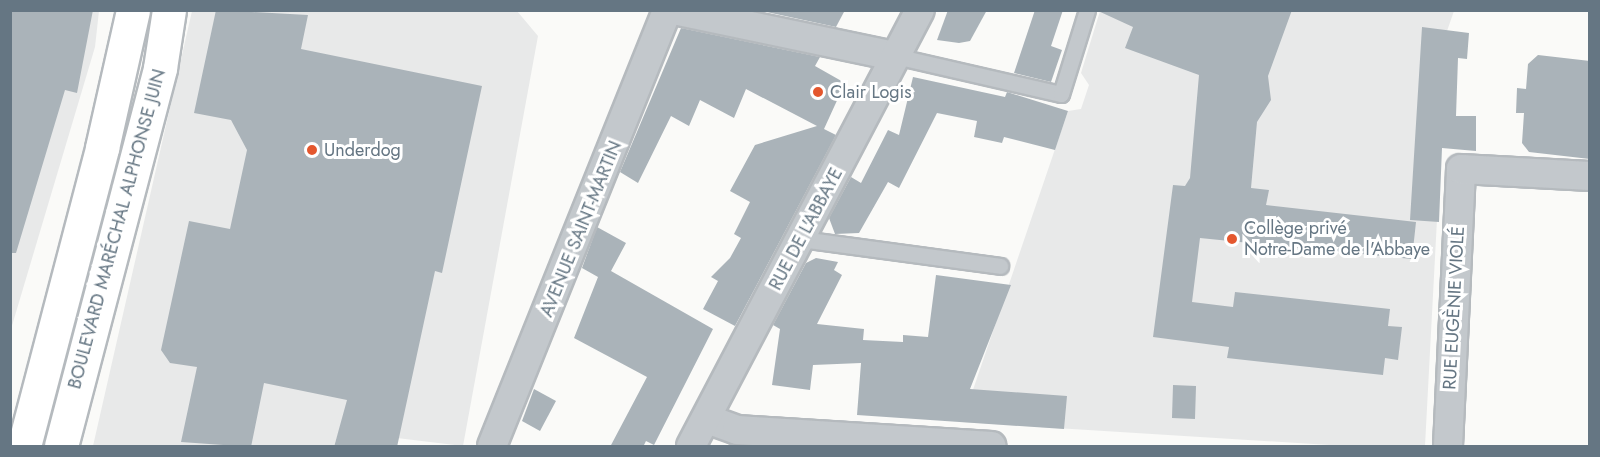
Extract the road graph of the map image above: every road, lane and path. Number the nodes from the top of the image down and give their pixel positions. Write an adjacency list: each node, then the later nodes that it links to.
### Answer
1 (133, 10): 12 (main road, BOULEVARD MARÉCHAL ALPHONSE JUIN)
2 (170, 10): 13 (main road, BOULEVARD MARÉCHAL ALPHONSE JUIN)
3 (667, 10): 14 (street, AVENUE SAINT-MARTIN)
4 (674, 10): 7 (street)
5 (920, 10): 7 (street, RUE DE L'ABBAYE)
6 (1087, 10): 7 (lane)
7 (895, 56): 9 (street, RUE DE L'ABBAYE)
8 (1590, 176): 17 (street, RUE EUGÈNIE VIOLÉ)
9 (801, 239): 10 (lane); 11 (street, RUE DE L'ABBAYE)
10 (1000, 266)
11 (707, 419): 15 (street, RUE DE L'ABBAYE); 16 (street)
12 (24, 447)
13 (61, 447)
14 (492, 447)
15 (691, 447)
16 (991, 447)
17 (1448, 447)

